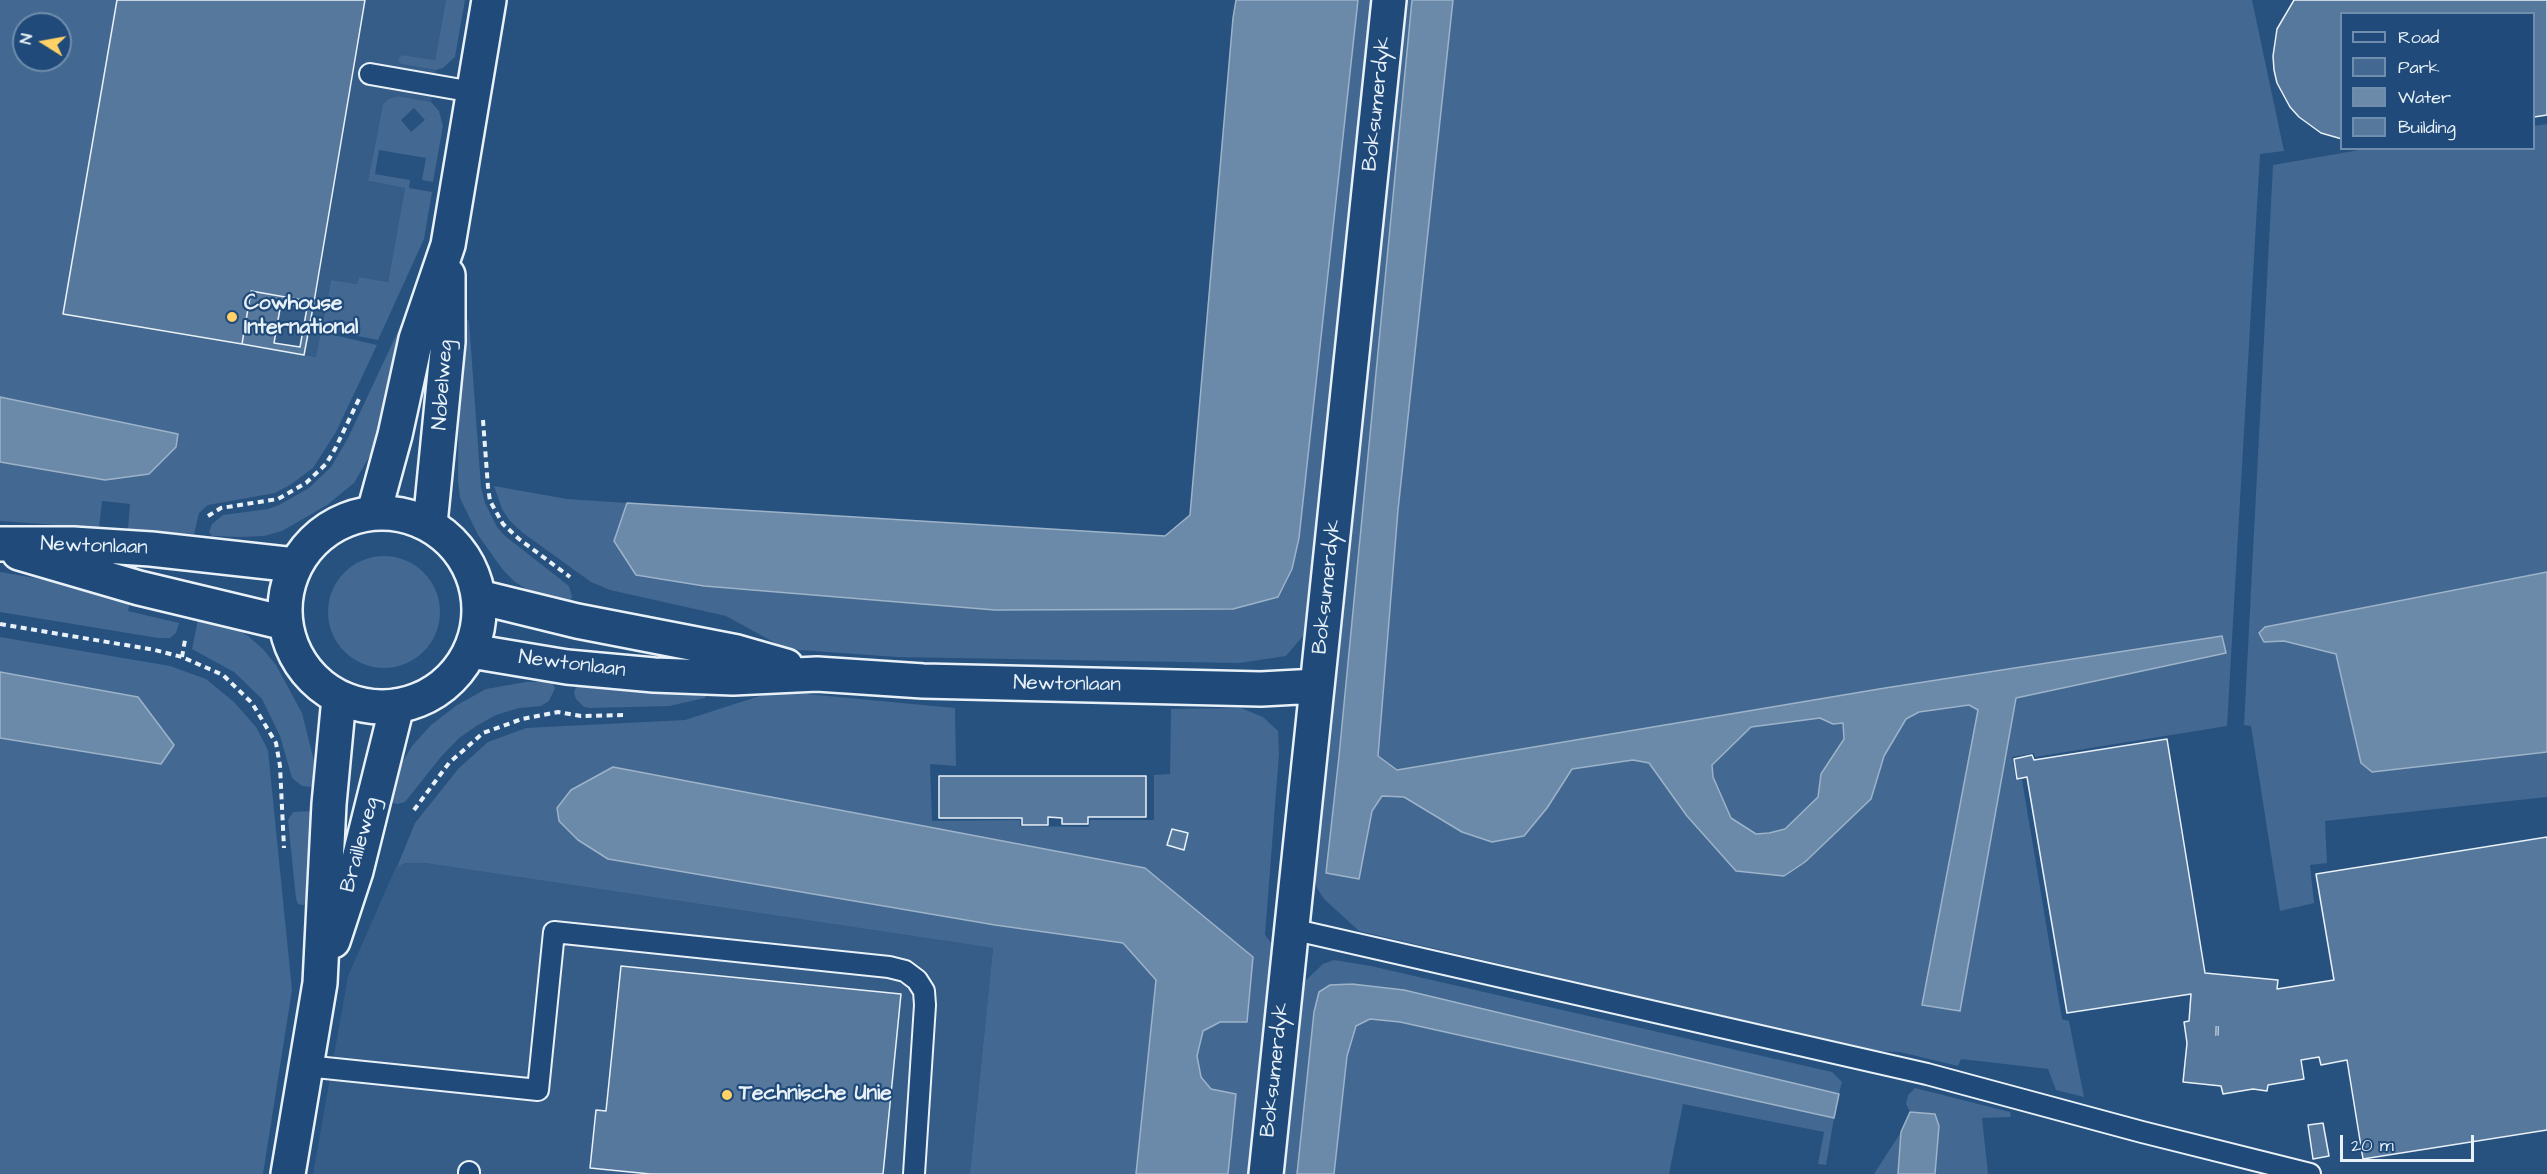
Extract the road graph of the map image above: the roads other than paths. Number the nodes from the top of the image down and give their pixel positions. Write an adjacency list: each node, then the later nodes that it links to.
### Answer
1 (489, 0): 4 (street, Nobelweg)
2 (1389, 0): 14 (street, Boksumerdyk)
3 (370, 74): 4 (lane)
4 (473, 92): 5 (street, Nobelweg)
5 (447, 245): 6 (street, Nobelweg); 7 (street, Nobelweg)
6 (374, 512): 7 (street); 9 (street)
7 (430, 524): 10 (street)
8 (0, 546): 9 (street, Newtonlaan); 11 (street, Newtonlaan)
9 (295, 565): 11 (street)
10 (479, 597): 12 (street); 13 (street, Newtonlaan)
11 (285, 623): 15 (street)
12 (471, 651): 13 (street, Newtonlaan); 16 (street)
13 (817, 674): 14 (street, Newtonlaan)
14 (1317, 686): 17 (street, Boksumerdyk)
15 (339, 698): 16 (street); 18 (street, Brailleweg)
16 (397, 706): 18 (street, Brailleweg)
17 (1291, 929): 22 (street, Boksumerdyk); 23 (lane)
18 (320, 983): 19 (street, Brailleweg)
19 (306, 1066): 20 (street, Brailleweg); 21 (lane)
20 (288, 1174)
21 (914, 1174)
22 (1266, 1174)
23 (2310, 1174)

